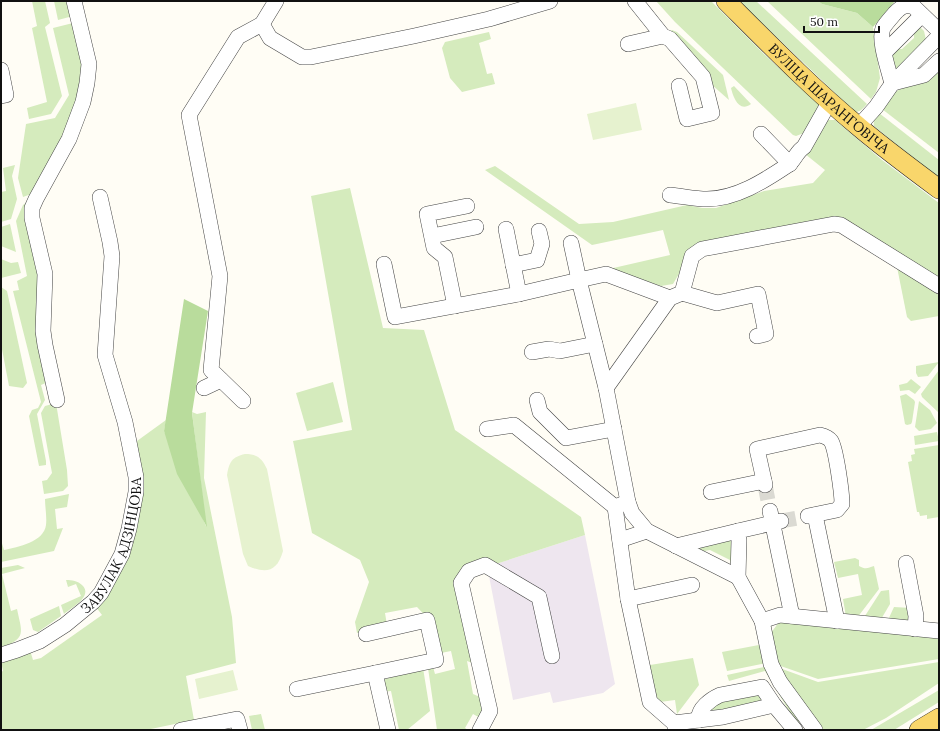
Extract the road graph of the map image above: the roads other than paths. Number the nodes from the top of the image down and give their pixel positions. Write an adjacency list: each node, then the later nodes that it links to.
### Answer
1 (74, 1): 44 (street)
2 (276, 1): 8 (street)
3 (550, 1): 8 (street)
4 (635, 1): 7 (street)
5 (726, 1): 18 (main road, ВУЛІЦА ШАРАНГОВІЧА)
6 (922, 15): 9 (street); 12 (street); 12 (street)
7 (647, 17): 10 (street); 10 (street)
8 (262, 24): 41 (street)
9 (939, 31)
10 (663, 36): 16 (street)
11 (939, 36): 15 (street)
12 (885, 52): 15 (street)
13 (939, 61): 15 (street)
14 (1, 70): 17 (street)
15 (892, 84): 19 (street)
16 (679, 86)
17 (1, 96)
18 (830, 101): 19 (main road, ВУЛІЦА ШАРАНГОВІЧА); 21 (street)
19 (858, 127): 22 (main road, ВУЛІЦА ШАРАНГОВІЧА)
20 (761, 134): 21 (street)
21 (790, 164): 23 (street)
22 (939, 188)
23 (670, 195)
24 (100, 197): 65 (street, ЗАВУЛАК АДЗІНЦОВА)
25 (467, 206): 29 (street)
26 (476, 227): 29 (street)
27 (506, 229): 32 (street)
28 (539, 232): 32 (street)
29 (432, 236): 37 (street)
30 (571, 243): 33 (street)
31 (384, 264): 37 (street)
32 (513, 265): 35 (street)
33 (579, 280): 35 (street); 36 (street); 39 (street)
34 (939, 286): 36 (street)
35 (518, 294): 37 (street)
36 (676, 296): 38 (street); 43 (street)
37 (455, 306)
38 (757, 336)
39 (595, 344): 40 (street); 43 (street)
40 (532, 352)
41 (225, 384): 42 (street); 46 (street)
42 (204, 388)
43 (606, 388): 48 (street)
44 (57, 400)
45 (537, 400): 48 (street)
46 (243, 401)
47 (487, 429): 50 (street)
48 (614, 429): 50 (street)
49 (711, 492): 61 (street)
50 (622, 505): 51 (street); 53 (street)
51 (647, 531): 53 (street); 54 (street)
52 (738, 531): 54 (street); 56 (street); 59 (street)
53 (620, 540): 58 (street)
54 (676, 546): 56 (street)
55 (906, 563): 62 (street)
56 (738, 577): 60 (street)
57 (692, 584): 58 (street)
58 (628, 599): 72 (street)
59 (792, 616): 60 (street); 61 (street)
60 (762, 621): 73 (street)
61 (837, 621): 62 (street)
62 (915, 629): 63 (street)
63 (939, 631)
64 (366, 634): 67 (street)
65 (1, 655)
66 (552, 656): 77 (street)
67 (375, 673): 68 (street); 76 (street)
68 (297, 688)
69 (774, 705): 70 (street); 71 (street); 73 (street)
70 (699, 720): 71 (street); 72 (street)
71 (724, 723)
72 (675, 727)
73 (803, 727)
74 (181, 730): 75 (street)
75 (240, 730)
76 (388, 730)
77 (480, 730)

